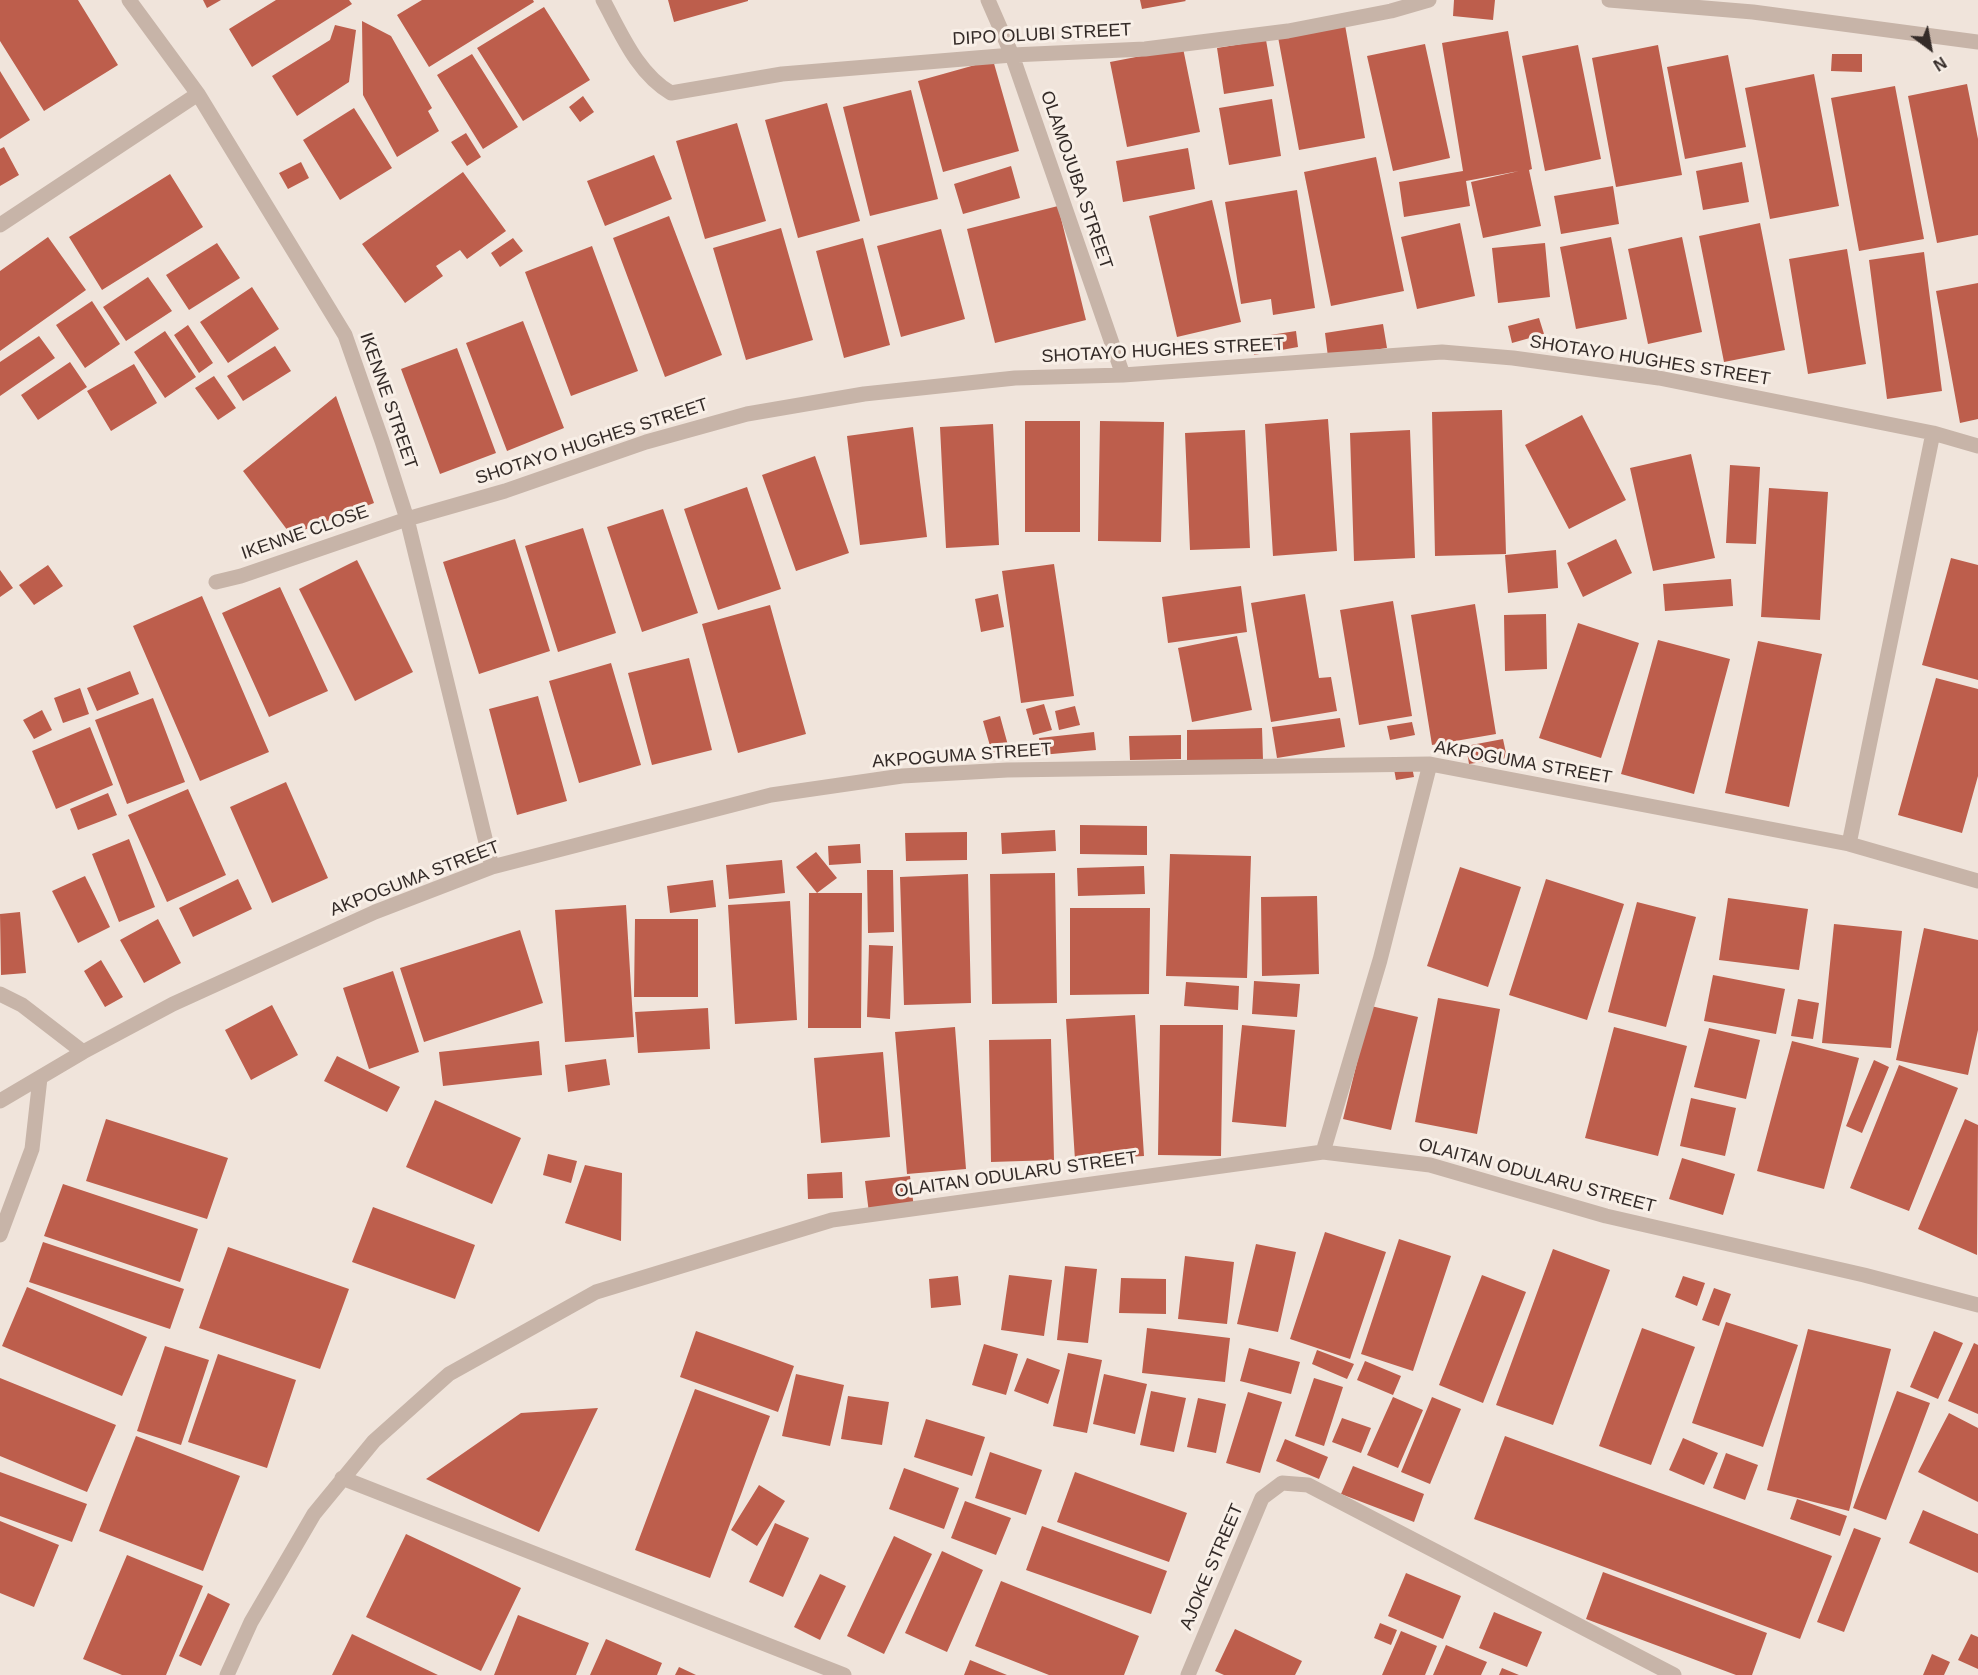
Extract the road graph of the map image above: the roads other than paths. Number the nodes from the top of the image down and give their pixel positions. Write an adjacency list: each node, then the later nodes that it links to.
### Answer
1 (129, 0): 8 (street, IKENNE STREET)
2 (603, 0): 7 (street, DIPO OLUBI STREET)
3 (988, 0): 7 (street, OLAMOJUBA STREET)
4 (1429, 0): 7 (street, DIPO OLUBI STREET)
5 (1609, 0): 6 (street)
6 (1978, 42)
7 (1012, 55): 10 (street, OLAMOJUBA STREET)
8 (198, 94): 9 (street); 13 (street, IKENNE STREET)
9 (0, 225)
10 (1123, 375): 11 (street, SHOTAYO HUGHES STREET); 13 (street, SHOTAYO HUGHES STREET)
11 (1933, 433): 12 (street, SHOTAYO HUGHES STREET); 16 (street)
12 (1978, 446)
13 (407, 519): 14 (street, IKENNE CLOSE); 17 (street, IKENNE STREET)
14 (216, 582)
15 (1430, 764): 16 (street, AKPOGUMA STREET); 17 (street, AKPOGUMA STREET); 23 (street)
16 (1849, 844): 18 (street, AKPOGUMA STREET)
17 (492, 867): 20 (street, AKPOGUMA STREET)
18 (1978, 881)
19 (0, 994): 20 (street)
20 (83, 1052): 21 (street, AKPOGUMA STREET)
21 (40, 1078): 22 (street, AKPOGUMA STREET); 24 (street)
22 (0, 1101)
23 (1323, 1152): 25 (street, OLAITAN ODULARU STREET); 26 (street, OLAITAN ODULARU STREET)
24 (0, 1235)
25 (1978, 1305)
26 (342, 1478): 27 (street, OLAITAN ODULARU STREET); 28 (street)
27 (227, 1675)
28 (843, 1675)
29 (1188, 1675): 30 (street, AJOKE STREET)
30 (1674, 1675)

